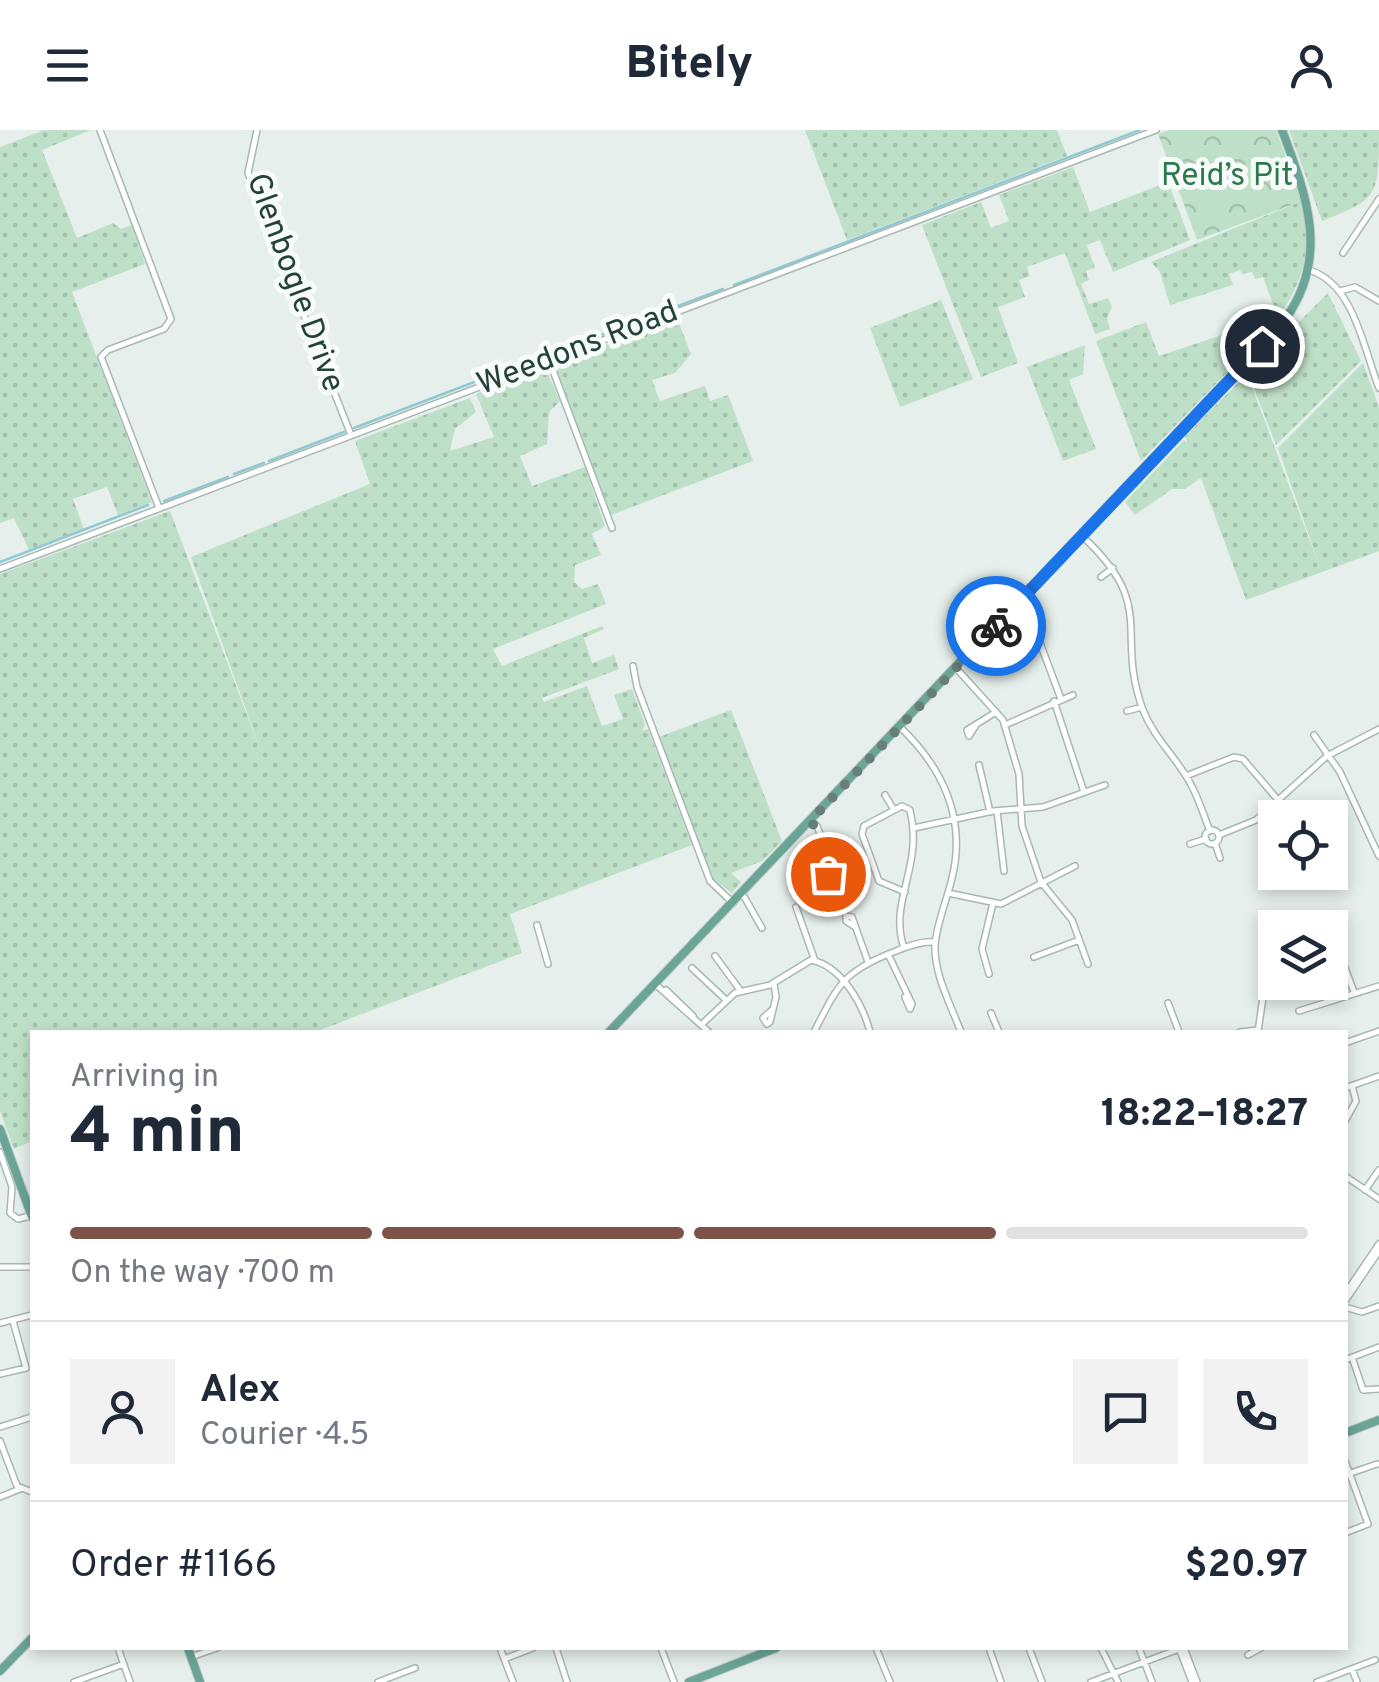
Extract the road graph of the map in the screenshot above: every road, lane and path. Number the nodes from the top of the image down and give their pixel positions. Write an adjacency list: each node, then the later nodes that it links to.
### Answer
1 (100, 130): 13 (street)
2 (258, 130): 12 (street, Glenbogle Drive)
3 (1156, 130): 10 (street, Weedons Road)
4 (1282, 130): 7 (main road)
5 (1379, 199): 6 (street)
6 (1343, 253)
7 (1309, 270): 8 (street); 15 (main road)
8 (1340, 291): 9 (street); 11 (street)
9 (1379, 301)
10 (549, 360): 12 (street, Weedons Road); 14 (street)
11 (1379, 388)
12 (351, 435): 13 (street, Weedons Road)
13 (159, 508): 17 (street, Weedons Road)
14 (612, 528)
15 (1082, 536): 16 (street); 21 (main road)
16 (1113, 568): 18 (street); 24 (street)
17 (0, 569)
18 (1101, 577)
19 (1040, 643): 23 (street)
20 (633, 666): 60 (street)
21 (956, 668): 25 (street); 29 (main road)
22 (1073, 694): 23 (street)
23 (1057, 700): 28 (street); 36 (street)
24 (1142, 706): 26 (street); 34 (street)
25 (997, 711): 27 (street); 28 (street)
26 (1127, 711)
27 (976, 725)
28 (1005, 725): 40 (street)
29 (900, 727): 43 (main road); 44 (street)
30 (1379, 729): 32 (street)
31 (1314, 734): 32 (street)
32 (1327, 756): 38 (street); 51 (street)
33 (979, 765): 41 (street)
34 (1186, 776): 38 (street); 46 (street)
35 (1106, 785): 36 (street)
36 (1084, 792): 40 (street)
37 (885, 795): 39 (street)
38 (1278, 800)
39 (894, 810): 45 (street); 57 (street)
40 (1022, 811): 41 (street); 56 (street)
41 (994, 812): 44 (street); 55 (street)
42 (1258, 818): 47 (street)
43 (811, 820): 53 (street); 58 (main road)
44 (954, 820): 45 (street); 59 (street)
45 (914, 828): 57 (street)
46 (1210, 831): 47 (street); 48 (street)
47 (1219, 835): 49 (street)
48 (1206, 839): 49 (street); 50 (street)
49 (1215, 843): 52 (street)
50 (1190, 844)
51 (1379, 856)
52 (1220, 858)
53 (831, 862)
54 (1076, 866): 56 (street)
55 (1004, 872)
56 (1041, 882): 61 (street); 66 (street)
57 (905, 892): 68 (street)
58 (742, 893): 60 (main road); 65 (street)
59 (948, 893): 61 (street); 67 (street)
60 (733, 903): 80 (main road)
61 (993, 903): 77 (street)
62 (796, 907): 72 (street)
63 (537, 925): 74 (street)
64 (855, 927): 73 (street)
65 (762, 928)
66 (1079, 940): 71 (street); 75 (street)
67 (936, 942): 68 (street); 96 (street)
68 (904, 948): 69 (street)
69 (888, 954): 73 (street); 85 (street)
70 (715, 956): 83 (street)
71 (1034, 957)
72 (815, 961): 79 (street); 81 (street)
73 (868, 962): 79 (street)
74 (548, 964)
75 (1088, 964)
76 (692, 968): 86 (street)
77 (989, 974)
78 (1348, 976): 84 (street)
79 (842, 980): 94 (street); 95 (street)
80 (656, 983): 92 (main road); 93 (street)
81 (773, 984): 83 (street); 89 (street)
82 (1379, 986): 84 (street)
83 (740, 990): 86 (street)
84 (1354, 992): 90 (street)
85 (906, 997)
86 (726, 999): 93 (street)
87 (1263, 1000): 99 (street)
88 (1168, 1004): 98 (street)
89 (772, 1010)
90 (1300, 1011)
91 (991, 1012): 97 (street)
92 (611, 1030)
93 (705, 1030)
94 (815, 1030)
95 (869, 1030)
96 (960, 1030)
97 (997, 1030)
98 (1178, 1030)
99 (1258, 1030)
100 (1379, 1030): 101 (street)
101 (1348, 1043)
102 (1379, 1076): 103 (street)
103 (1348, 1087): 104 (street)
104 (1348, 1116)
105 (0, 1128): 111 (main road)
106 (0, 1152): 112 (street)
107 (1379, 1170): 109 (street)
108 (1348, 1178): 109 (street)
109 (1365, 1190): 110 (street)
110 (1379, 1200)
111 (30, 1210)
112 (30, 1216)
113 (1379, 1248): 116 (street)
114 (0, 1267): 115 (street)
115 (30, 1267)
116 (1348, 1295)
117 (1348, 1302): 118 (street)
118 (1379, 1306)
119 (30, 1315): 120 (street)
120 (13, 1321): 121 (street); 124 (street)
121 (0, 1323)
122 (1379, 1348): 123 (street)
123 (1348, 1358): 125 (street)
124 (0, 1374)
125 (1379, 1389)
126 (30, 1418): 128 (street)
127 (1379, 1420): 129 (main road)
128 (0, 1427)
129 (1348, 1432)
130 (0, 1441): 134 (street)
131 (1377, 1464): 132 (street)
132 (1348, 1474)
133 (1348, 1476): 137 (street)
134 (20, 1489): 135 (street); 136 (street)
135 (30, 1492)
136 (0, 1498)
137 (1348, 1532)
138 (30, 1640): 161 (main road)
139 (119, 1650): 158 (street)
140 (501, 1650): 155 (street)
141 (527, 1650): 155 (street)
142 (557, 1650): 164 (street)
143 (662, 1650): 172 (street)
144 (877, 1650): 173 (street)
145 (991, 1650): 174 (street)
146 (1030, 1650): 175 (street)
147 (1102, 1650): 163 (street)
148 (1140, 1650): 157 (street)
149 (1176, 1650): 157 (street)
150 (1182, 1650): 179 (street)
151 (1257, 1650): 154 (street)
152 (189, 1652): 168 (main road)
153 (749, 1652): 165 (main road)
154 (1248, 1655)
155 (504, 1659): 171 (street)
156 (1375, 1660): 160 (street)
157 (1144, 1662): 163 (street); 178 (street)
158 (124, 1664): 166 (street); 167 (street)
159 (414, 1668): 162 (street)
160 (1352, 1669): 180 (street); 181 (street)
161 (0, 1670)
162 (403, 1673): 169 (street); 170 (street)
163 (1115, 1673): 176 (street); 177 (street)
164 (570, 1681)
165 (694, 1681)
166 (74, 1682)
167 (130, 1682)
168 (200, 1682)
169 (378, 1682)
170 (406, 1682)
171 (513, 1682)
172 (674, 1682)
173 (890, 1682)
174 (1001, 1682)
175 (1042, 1682)
176 (1091, 1682)
177 (1118, 1682)
178 (1152, 1682)
179 (1195, 1682)
180 (1317, 1682)
181 (1357, 1682)

